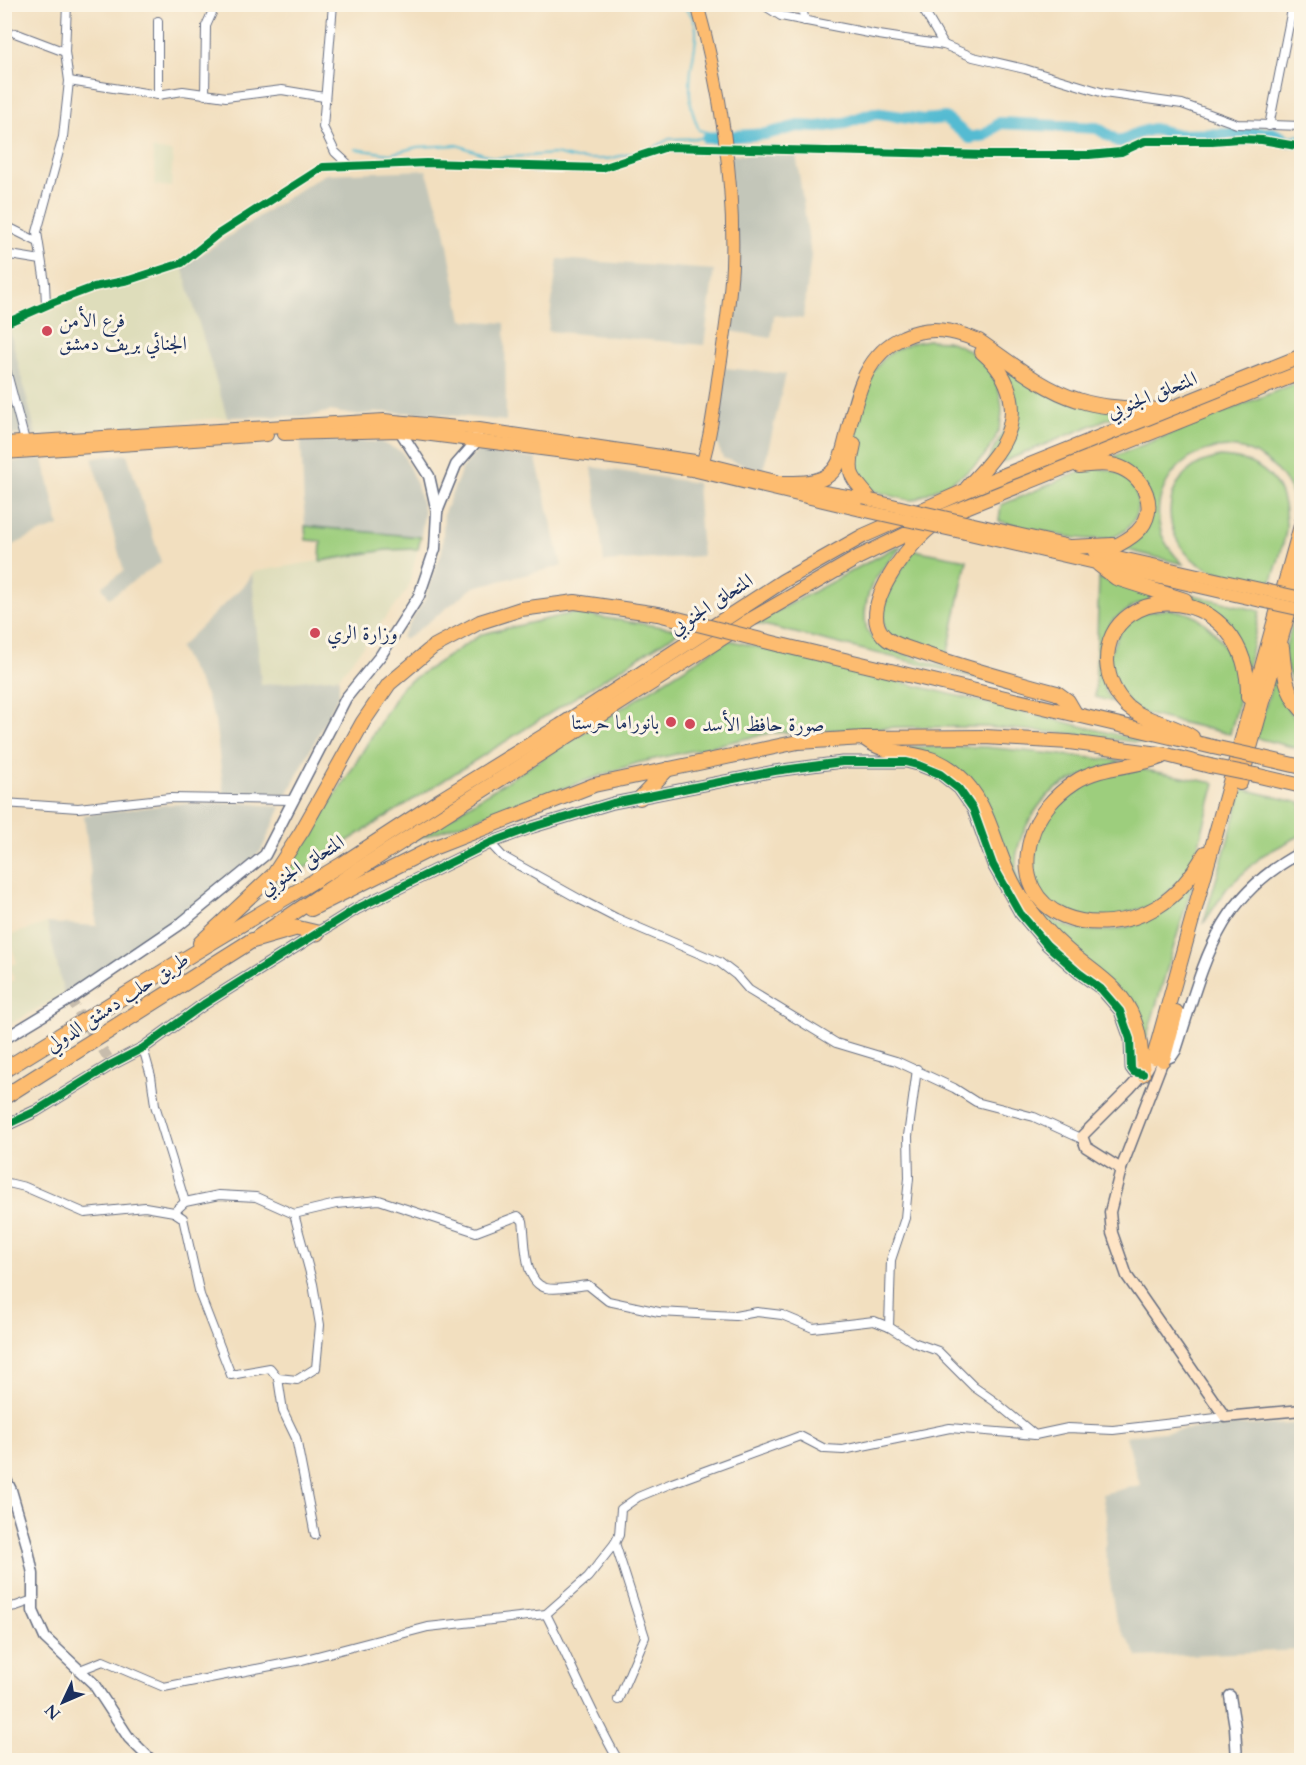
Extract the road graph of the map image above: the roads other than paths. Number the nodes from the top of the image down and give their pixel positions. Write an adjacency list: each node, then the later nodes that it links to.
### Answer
1 (67, 4): 14 (street)
2 (216, 4): 16 (street)
3 (333, 4): 18 (street)
4 (690, 4): 19 (main road)
5 (697, 4): 19 (main road)
6 (762, 4): 11 (street)
7 (801, 4): 11 (street)
8 (920, 4): 13 (street)
9 (1293, 4): 21 (street)
10 (158, 21): 17 (street)
11 (805, 21): 13 (street)
12 (15, 33): 14 (street)
13 (944, 45): 20 (street)
14 (65, 52): 15 (street)
15 (69, 81): 17 (street); 28 (street)
16 (205, 94): 17 (street); 18 (street)
17 (158, 95)
18 (324, 97): 26 (street)
19 (720, 123): 25 (main road)
20 (1237, 124): 21 (street); 23 (street)
21 (1269, 126): 22 (street)
22 (1302, 126)
23 (1239, 139): 24 (street); 25 (street)
24 (1302, 147)
25 (722, 148): 26 (street); 46 (main road)
26 (350, 166): 31 (street)
27 (4, 225): 28 (street)
28 (38, 242): 30 (street)
29 (4, 254): 30 (street)
30 (41, 260): 31 (street)
31 (46, 305): 32 (street)
32 (4, 324)
33 (978, 344): 37 (highway); 47 (highway); 48 (highway); 50 (highway)
34 (1302, 356): 37 (highway, المتحلق الجنوبي)
35 (4, 362): 40 (street)
36 (1302, 372): 45 (highway, المتحلق الجنوبي)
37 (1166, 410): 48 (highway, المتحلق الجنوبي)
38 (399, 426): 39 (main road); 40 (main road); 41 (main road); 43 (main road); 51 (street)
39 (479, 429): 41 (street); 44 (main road)
40 (25, 441): 42 (main road)
41 (476, 442): 44 (main road); 51 (street)
42 (4, 443)
43 (4, 453)
44 (635, 456): 46 (main road)
45 (1068, 465): 52 (highway, المتحلق الجنوبي); 55 (highway)
46 (697, 467): 47 (main road); 49 (main road)
47 (782, 483): 49 (main road)
48 (965, 491): 82 (highway, المتحلق الجنوبي)
49 (811, 494): 50 (main road)
50 (866, 505): 54 (main road, bridge)
51 (437, 512): 74 (street)
52 (946, 515): 65 (highway); 79 (highway, المتحلق الجنوبي)
53 (1302, 522): 66 (highway)
54 (965, 528): 56 (main road); 57 (main road)
55 (1121, 543): 56 (highway); 57 (highway)
56 (1071, 547): 57 (main road)
57 (1100, 559): 59 (main road); 61 (highway)
58 (1302, 564): 63 (highway)
59 (1263, 596): 60 (main road, bridge); 62 (main road, bridge)
60 (1302, 598)
61 (1199, 608): 66 (highway); 68 (highway)
62 (1302, 610)
63 (1281, 639): 64 (highway); 87 (highway)
64 (1302, 710)
65 (1075, 713): 68 (highway); 82 (highway, bridge)
66 (1248, 715): 76 (highway)
67 (864, 738): 69 (highway); 71 (highway); 90 (highway)
68 (1207, 746): 70 (highway, bridge)
69 (1167, 755): 72 (highway, bridge); 76 (highway)
70 (1302, 768)
71 (668, 769): 73 (highway); 79 (highway)
72 (1302, 786)
73 (640, 798): 77 (street); 90 (street)
74 (294, 800): 75 (street); 83 (street)
75 (4, 803)
76 (1220, 822): 87 (highway)
77 (490, 843): 80 (street); 88 (street)
78 (1302, 852): 87 (street)
79 (286, 918): 81 (highway, المتحلق الجنوبي)
80 (317, 933): 81 (highway, طريق حلب دمشق الدولي); 84 (street)
81 (251, 941): 93 (highway, طريق حلب دمشق الدولي)
82 (181, 961): 85 (highway, طريق حلب دمشق الدولي)
83 (4, 1039)
84 (143, 1048): 94 (street); 98 (street)
85 (36, 1050): 86 (highway); 89 (highway, طريق حلب دمشق الدولي)
86 (4, 1056)
87 (1159, 1058): 90 (main road); 92 (main road)
88 (917, 1069): 95 (street); 101 (street)
89 (4, 1070)
90 (1143, 1074): 91 (main road)
91 (1130, 1088): 92 (main road); 95 (main road)
92 (1151, 1092): 96 (main road)
93 (4, 1097)
94 (4, 1126)
95 (1082, 1139): 96 (main road)
96 (1121, 1169): 104 (main road)
97 (4, 1182): 99 (street)
98 (185, 1202): 99 (street); 100 (street)
99 (174, 1212): 102 (street)
100 (294, 1214): 101 (street); 102 (street)
101 (889, 1327): 105 (street)
102 (278, 1378): 107 (street)
103 (1302, 1410): 104 (main road)
104 (1225, 1417): 105 (street)
105 (1035, 1435): 108 (street)
106 (4, 1476): 109 (street)
107 (315, 1535)
108 (615, 1543): 111 (street); 114 (street)
109 (33, 1600): 110 (street); 112 (street)
110 (4, 1608)
111 (546, 1614): 112 (street); 116 (street)
112 (80, 1670): 115 (street)
113 (1230, 1696): 117 (street)
114 (618, 1700)
115 (151, 1761)
116 (618, 1761)
117 (1237, 1761)

